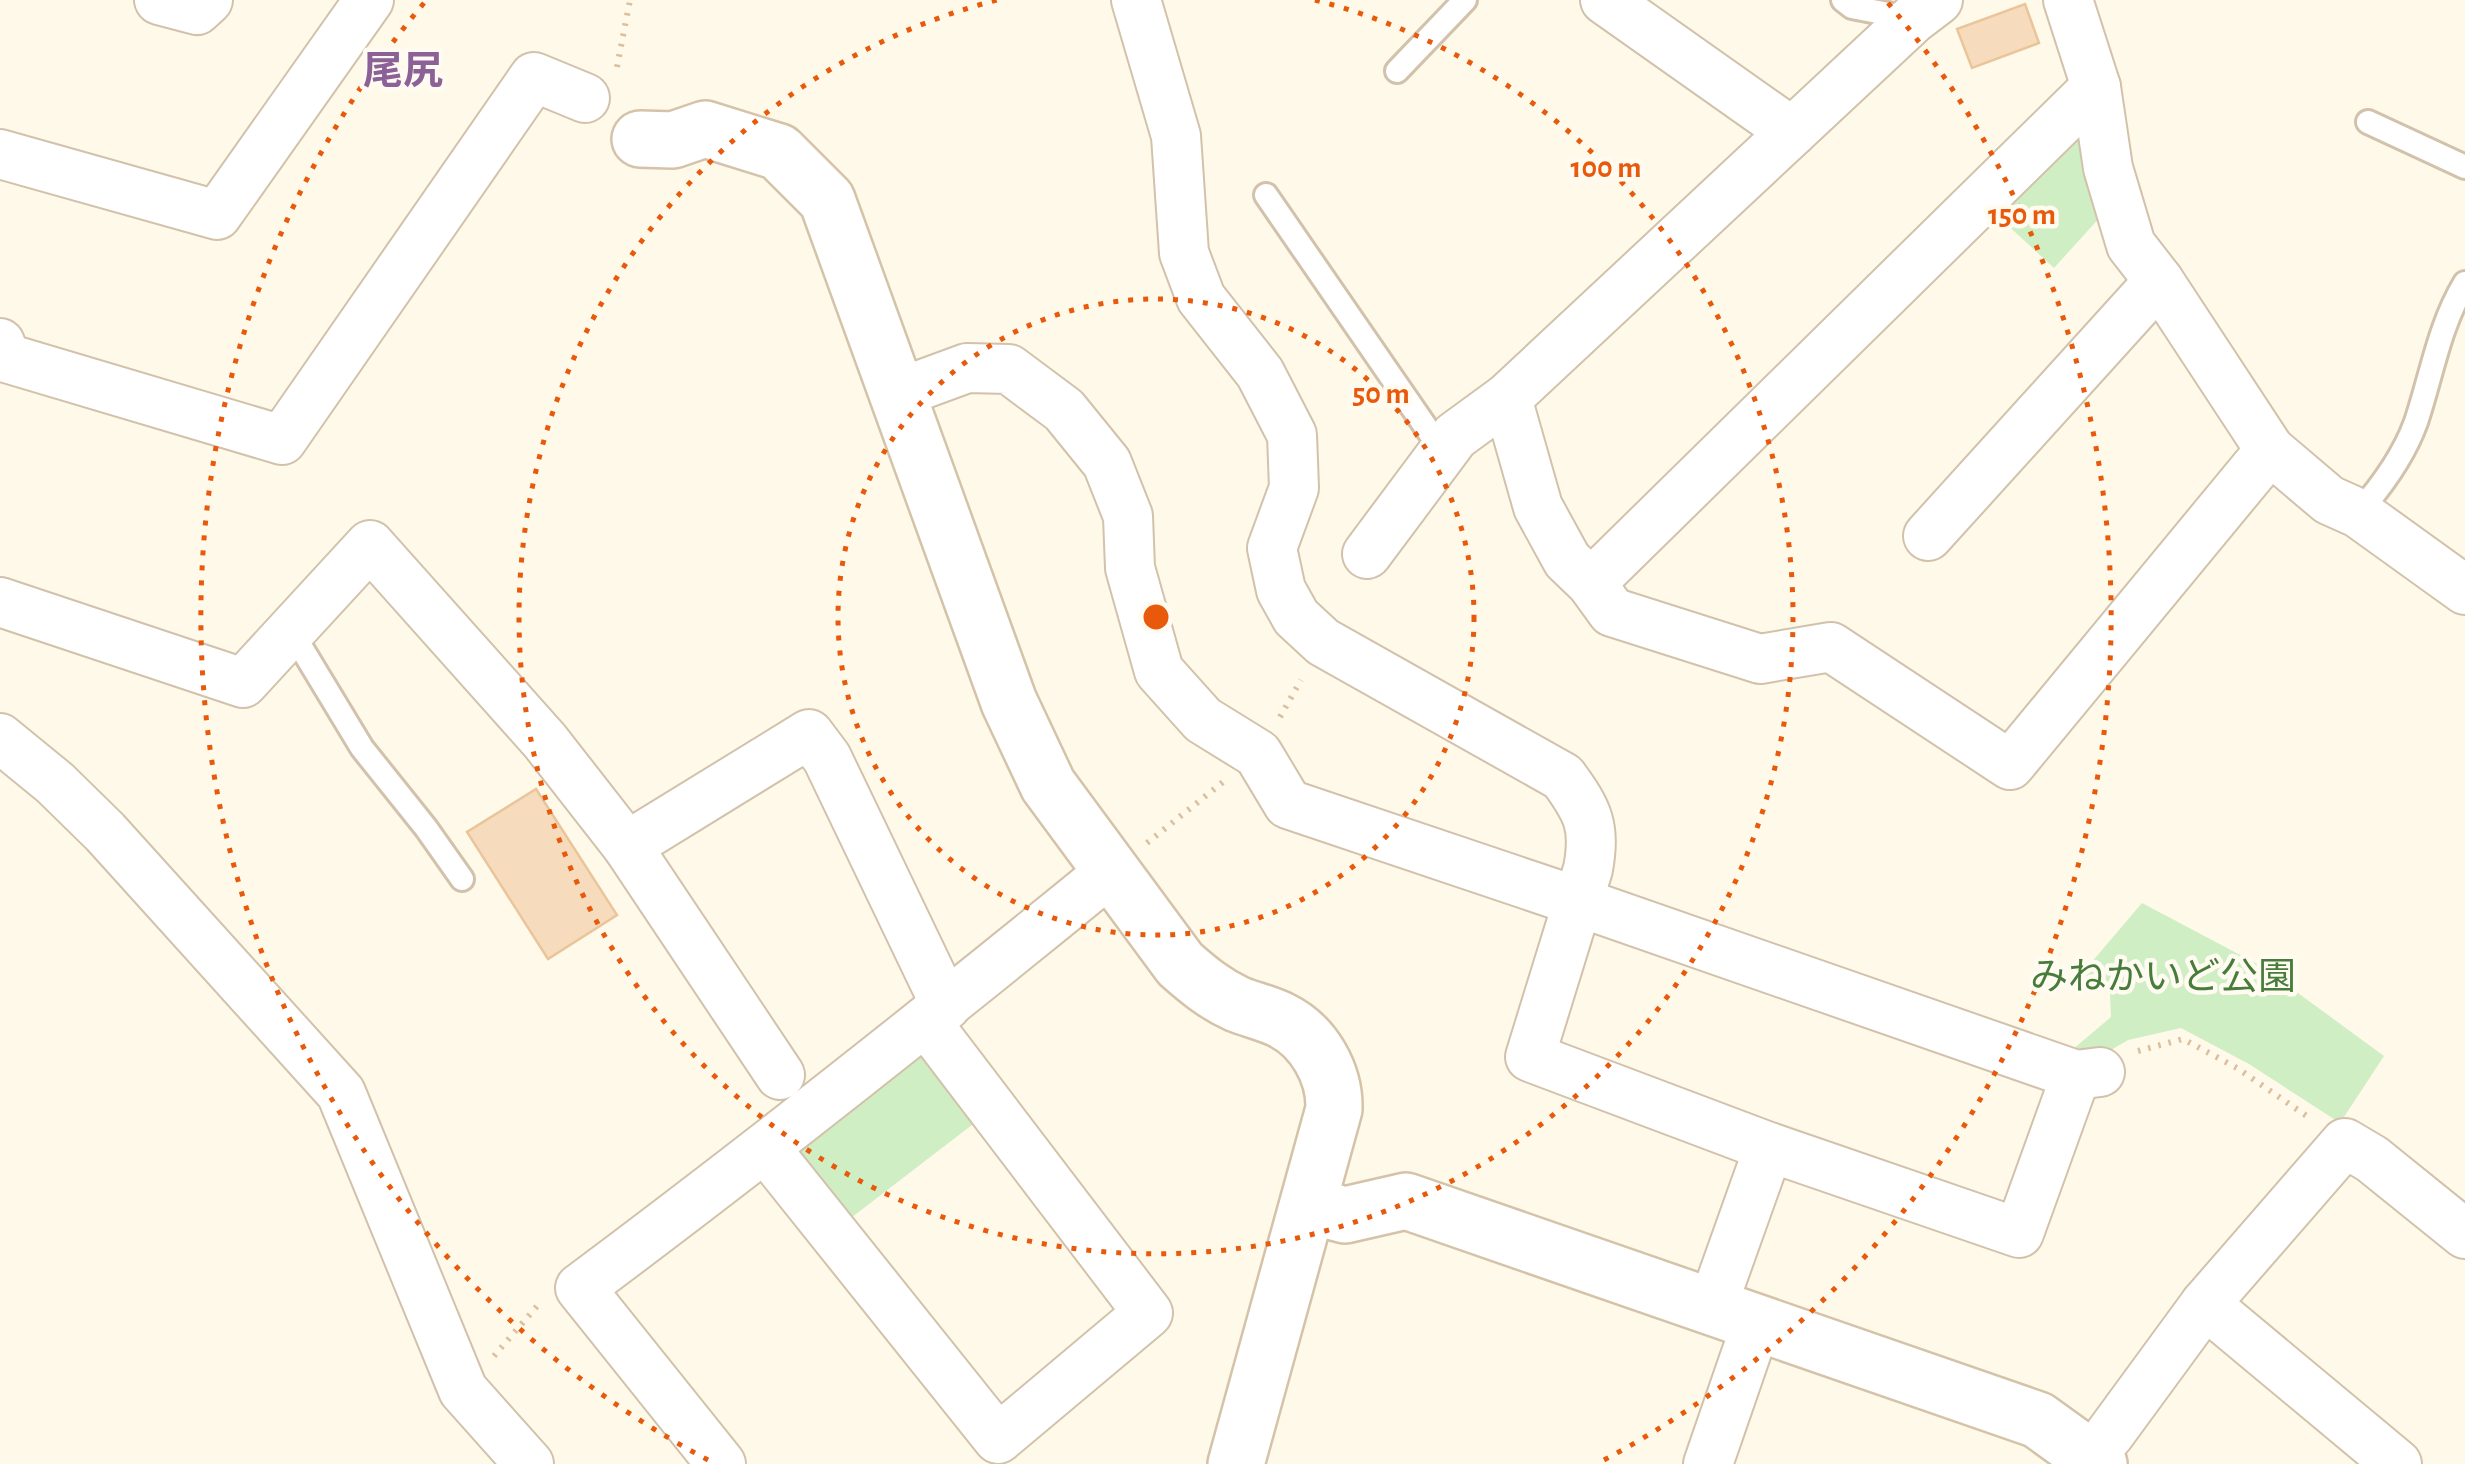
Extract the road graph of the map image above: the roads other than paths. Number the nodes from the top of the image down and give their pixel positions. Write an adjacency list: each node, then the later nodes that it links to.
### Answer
1 (158, 0): 2 (street)
2 (208, 0)
3 (369, 0): 16 (street)
4 (1136, 0): 37 (street)
5 (1466, 0): 10 (lane)
6 (1606, 0): 14 (street)
7 (1842, 0): 9 (lane)
8 (2068, 0): 11 (street)
9 (1926, 9): 14 (street)
10 (1397, 71)
11 (2096, 87): 19 (street); 29 (street)
12 (600, 88): 21 (street)
13 (2368, 122): 17 (lane)
14 (1792, 132): 23 (street)
15 (640, 139): 22 (street)
16 (0, 154)
17 (2465, 167)
18 (1266, 194): 25 (lane)
19 (2159, 281): 24 (street); 27 (street)
20 (2465, 283): 26 (lane)
21 (0, 343)
22 (899, 393): 35 (street); 37 (street)
23 (1506, 398): 25 (street); 29 (street)
24 (2270, 450): 26 (street); 29 (street)
25 (1443, 452): 28 (street)
26 (2358, 513): 30 (street)
27 (1928, 536)
28 (1366, 554)
29 (1591, 583)
30 (2465, 590)
31 (0, 602): 32 (street)
32 (290, 629): 34 (street); 36 (lane)
33 (8, 758): 49 (street)
34 (627, 846): 38 (street); 39 (street)
35 (1111, 871): 38 (street); 42 (street)
36 (462, 879)
37 (1580, 902): 40 (street); 40 (street)
38 (936, 1015): 41 (street); 41 (street)
39 (780, 1075)
40 (1769, 1147): 45 (street)
41 (766, 1149): 50 (street)
42 (1308, 1205): 45 (street); 51 (street)
43 (2465, 1234): 44 (street)
44 (2205, 1304): 47 (street); 48 (street)
45 (1712, 1307): 47 (street)
46 (1747, 1351): 52 (street)
47 (2104, 1450)
48 (2388, 1461)
49 (529, 1464)
50 (721, 1464)
51 (1236, 1464)
52 (1708, 1464)

